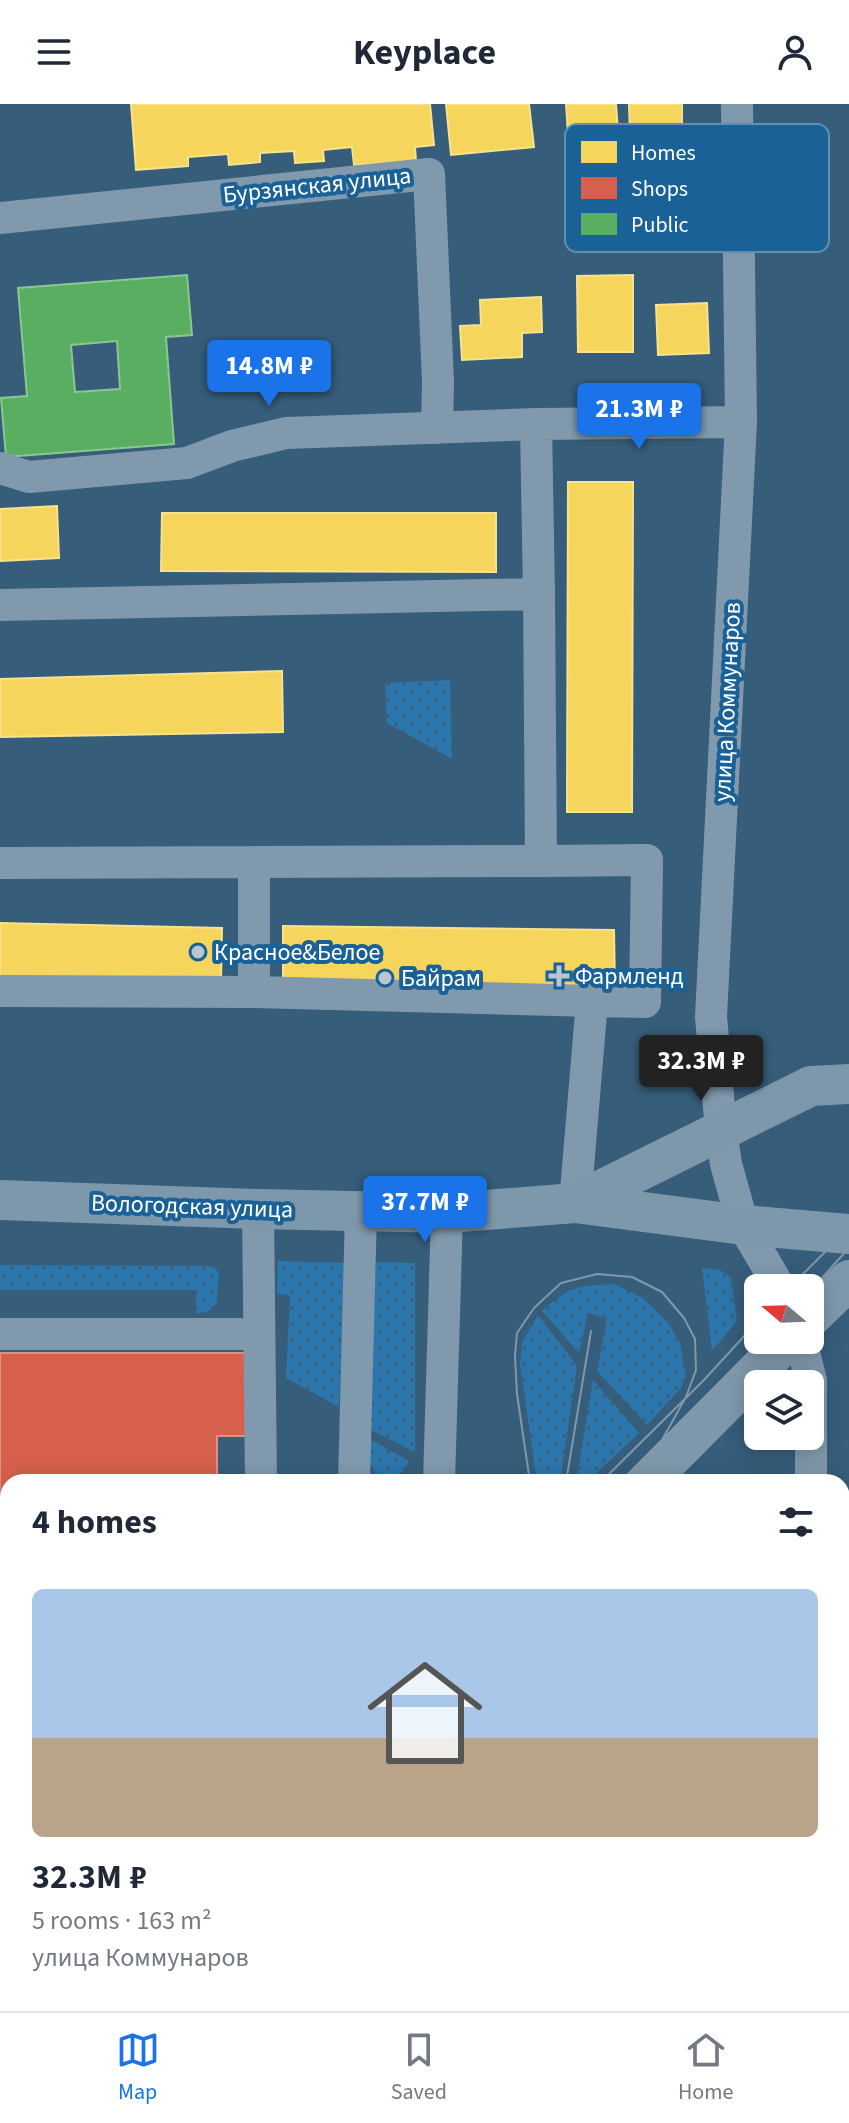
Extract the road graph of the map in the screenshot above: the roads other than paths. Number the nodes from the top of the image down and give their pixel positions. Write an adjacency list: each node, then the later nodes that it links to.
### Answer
1 (737, 104): 2 (street, улица Коммунаров)
2 (737, 124)
3 (0, 218): 7 (street, Бурзянская улица)
4 (739, 252): 5 (street, улица Коммунаров)
5 (741, 422): 6 (street); 18 (street, улица Коммунаров)
6 (536, 424): 7 (street); 9 (street)
7 (437, 428): 8 (street)
8 (0, 468)
9 (539, 594): 10 (street); 11 (street)
10 (0, 605)
11 (541, 861): 12 (street); 16 (street)
12 (254, 862): 13 (street); 15 (street)
13 (0, 863)
14 (0, 991): 15 (street)
15 (254, 992): 16 (street)
16 (592, 1001): 20 (street)
17 (849, 1084): 18 (main road, Вологодская улица)
18 (721, 1130): 20 (main road, Вологодская улица); 24 (street, улица Коммунаров)
19 (0, 1200): 21 (main road, Вологодская улица)
20 (575, 1203): 23 (main road, Вологодская улица); 24 (main road, Вологодская улица)
21 (258, 1209): 22 (main road, Вологодская улица); 30 (street)
22 (361, 1211): 23 (main road, Вологодская улица); 34 (street)
23 (447, 1213): 35 (street)
24 (743, 1225): 25 (main road, Вологодская улица); 26 (street, улица Коммунаров)
25 (849, 1234)
26 (772, 1274)
27 (849, 1280): 28 (main road)
28 (824, 1304)
29 (0, 1334): 30 (street)
30 (259, 1334): 33 (street)
31 (774, 1354): 36 (main road)
32 (804, 1354): 37 (street)
33 (261, 1474)
34 (354, 1474)
35 (439, 1474)
36 (655, 1474)
37 (811, 1474)

